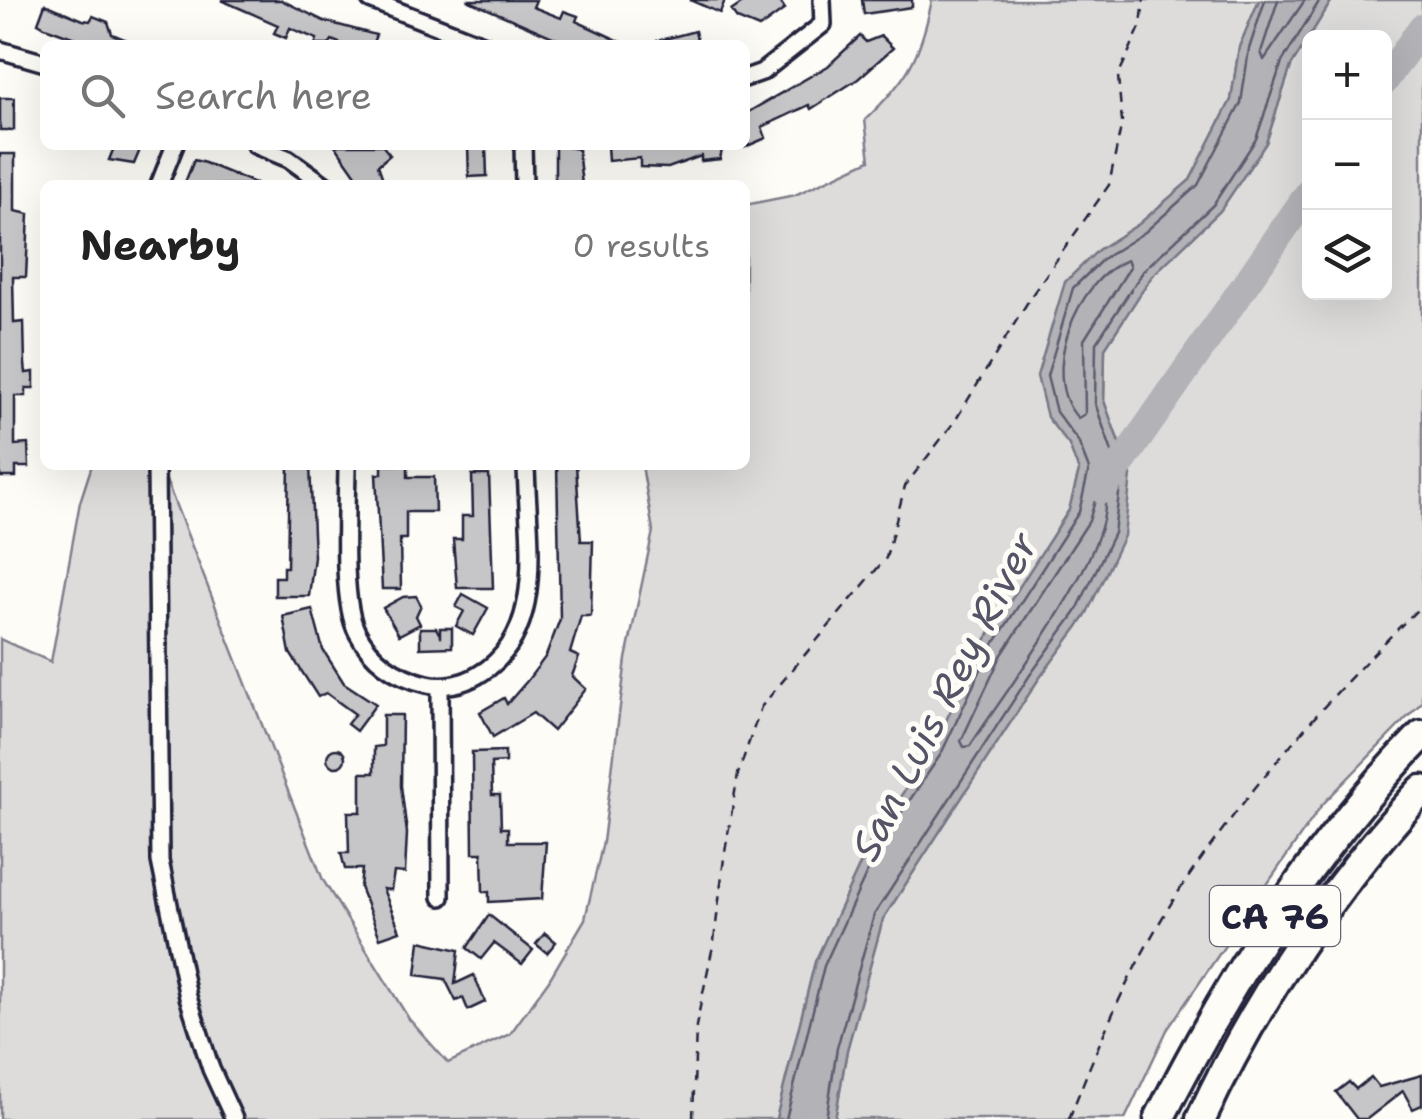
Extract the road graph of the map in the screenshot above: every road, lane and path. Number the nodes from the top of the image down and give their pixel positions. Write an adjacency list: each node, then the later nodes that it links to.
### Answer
1 (370, 0): 4 (street)
2 (822, 0): 7 (street)
3 (1144, 0): 23 (path)
4 (471, 40)
5 (0, 50): 6 (street)
6 (40, 62)
7 (750, 76)
8 (173, 150): 11 (street)
9 (266, 150): 12 (street)
10 (523, 150): 13 (street)
11 (161, 180)
12 (317, 180)
13 (524, 180)
14 (156, 470): 22 (street)
15 (347, 470): 18 (street)
16 (526, 470): 18 (street)
17 (1422, 606): 24 (path)
18 (440, 688): 21 (street)
19 (1422, 735): 25 (highway, CA 76)
20 (1422, 790): 26 (highway, CA 76)
21 (441, 897)
22 (234, 1119)
23 (692, 1119)
24 (1070, 1119)
25 (1159, 1119)
26 (1201, 1119)

